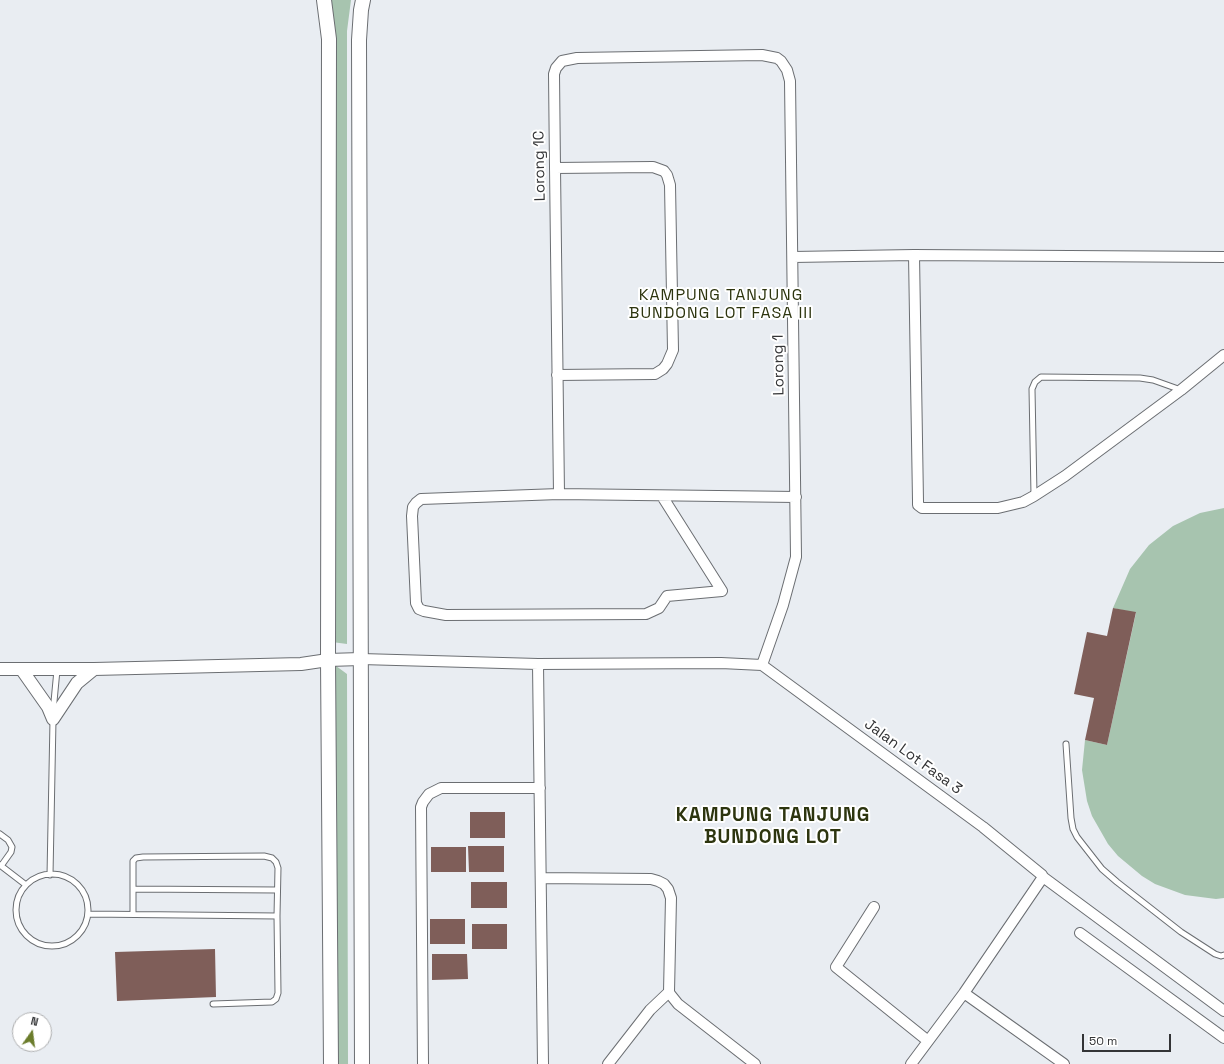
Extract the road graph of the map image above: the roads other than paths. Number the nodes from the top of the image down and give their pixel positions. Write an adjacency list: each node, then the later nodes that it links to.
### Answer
1 (324, 0): 15 (main road)
2 (363, 0): 16 (main road)
3 (781, 61): 4 (street, Lorong 1C); 7 (street, Lorong 1)
4 (555, 168): 9 (street, Lorong 1C); 9 (street)
5 (914, 255): 6 (street); 7 (street); 13 (street)
6 (1224, 257)
7 (793, 258): 14 (street, Lorong 1)
8 (1224, 355): 10 (street)
9 (557, 375): 11 (street, Lorong 1C)
10 (1180, 390): 13 (street); 13 (lane)
11 (559, 494): 12 (street); 12 (street)
12 (662, 496): 14 (street)
13 (1034, 496)
14 (796, 497): 18 (street, Lorong 1)
15 (328, 660): 16 (street); 21 (street); 46 (main road)
16 (361, 660): 17 (street); 47 (main road)
17 (538, 664): 18 (street); 25 (street)
18 (762, 665): 30 (street, Jalan Lot Fasa 3)
19 (0, 669): 22 (street)
20 (57, 669): 21 (street); 22 (street); 23 (lane)
21 (94, 669): 23 (street)
22 (22, 670): 23 (street)
23 (52, 719): 28 (lane)
24 (1066, 744): 39 (lane)
25 (540, 788): 29 (street); 48 (street)
26 (0, 834): 27 (lane)
27 (1, 866): 31 (lane)
28 (50, 875): 31 (lane); 35 (lane)
29 (541, 878): 40 (street); 49 (street)
30 (1043, 878): 41 (street); 43 (street, Jalan Lot Fasa 3)
31 (26, 886): 35 (lane)
32 (133, 890): 33 (lane); 33 (lane); 36 (lane)
33 (278, 890): 37 (lane)
34 (874, 907): 45 (street)
35 (88, 914): 36 (lane)
36 (133, 914): 37 (lane)
37 (277, 916): 42 (lane)
38 (1080, 933): 44 (street)
39 (1224, 955)
40 (668, 992): 50 (street); 51 (street)
41 (964, 993): 45 (street); 53 (street)
42 (213, 1004)
43 (1224, 1011)
44 (1224, 1038)
45 (928, 1041): 52 (street)
46 (331, 1064)
47 (362, 1064)
48 (423, 1064)
49 (543, 1064)
50 (608, 1064)
51 (755, 1064)
52 (911, 1064)
53 (1064, 1064)

